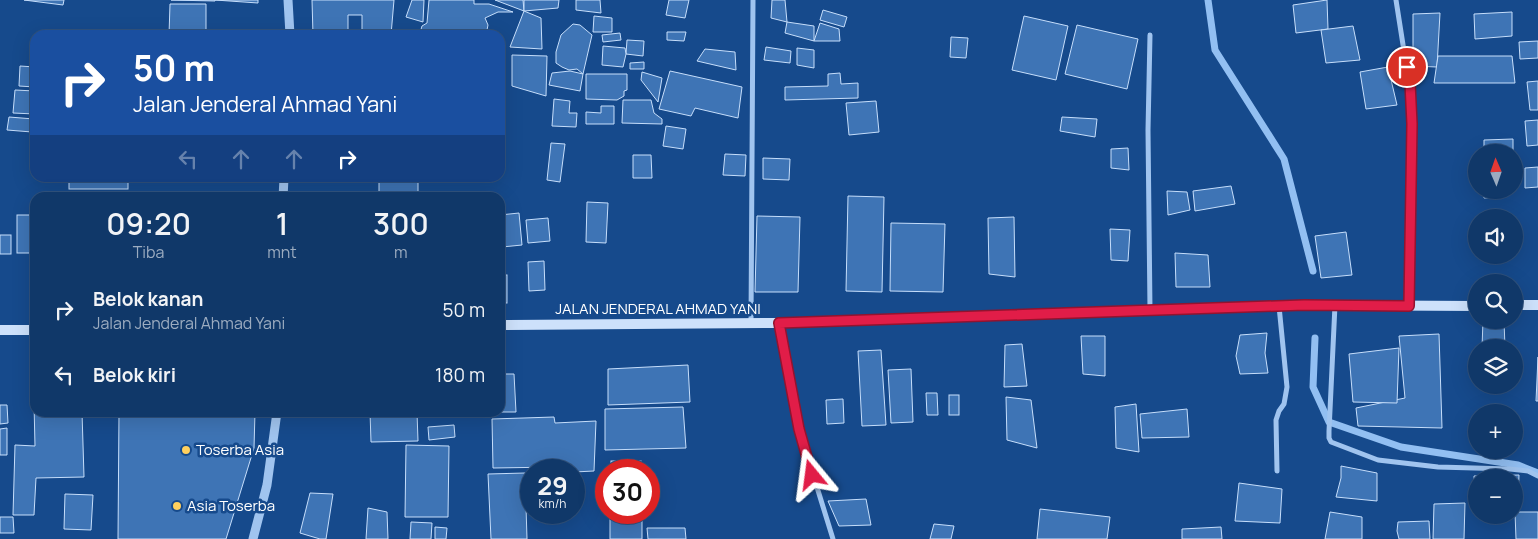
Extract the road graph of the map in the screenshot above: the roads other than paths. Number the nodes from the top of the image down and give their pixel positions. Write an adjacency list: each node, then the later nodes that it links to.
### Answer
1 (288, 0): 4 (street)
2 (753, 0): 13 (street)
3 (1396, 0): 10 (street)
4 (290, 30)
5 (1150, 35): 12 (street)
6 (1333, 305): 9 (main road, JALAN JENDERAL AHMAD YANI); 10 (main road, JALAN JENDERAL AHMAD YANI); 20 (street)
7 (1523, 305): 8 (main road)
8 (1538, 305)
9 (1281, 306): 12 (main road, JALAN JENDERAL AHMAD YANI); 19 (street)
10 (1409, 306): 11 (main road, JALAN JENDERAL AHMAD YANI)
11 (1468, 306)
12 (1150, 310): 14 (main road, JALAN JENDERAL AHMAD YANI)
13 (751, 323): 14 (main road, JALAN JENDERAL AHMAD YANI); 15 (main road, JALAN JENDERAL AHMAD YANI)
14 (779, 323): 22 (street)
15 (505, 325)
16 (0, 330): 17 (main road)
17 (30, 330)
18 (276, 417): 21 (street)
19 (1277, 471)
20 (1538, 476)
21 (253, 539)
22 (833, 539)

